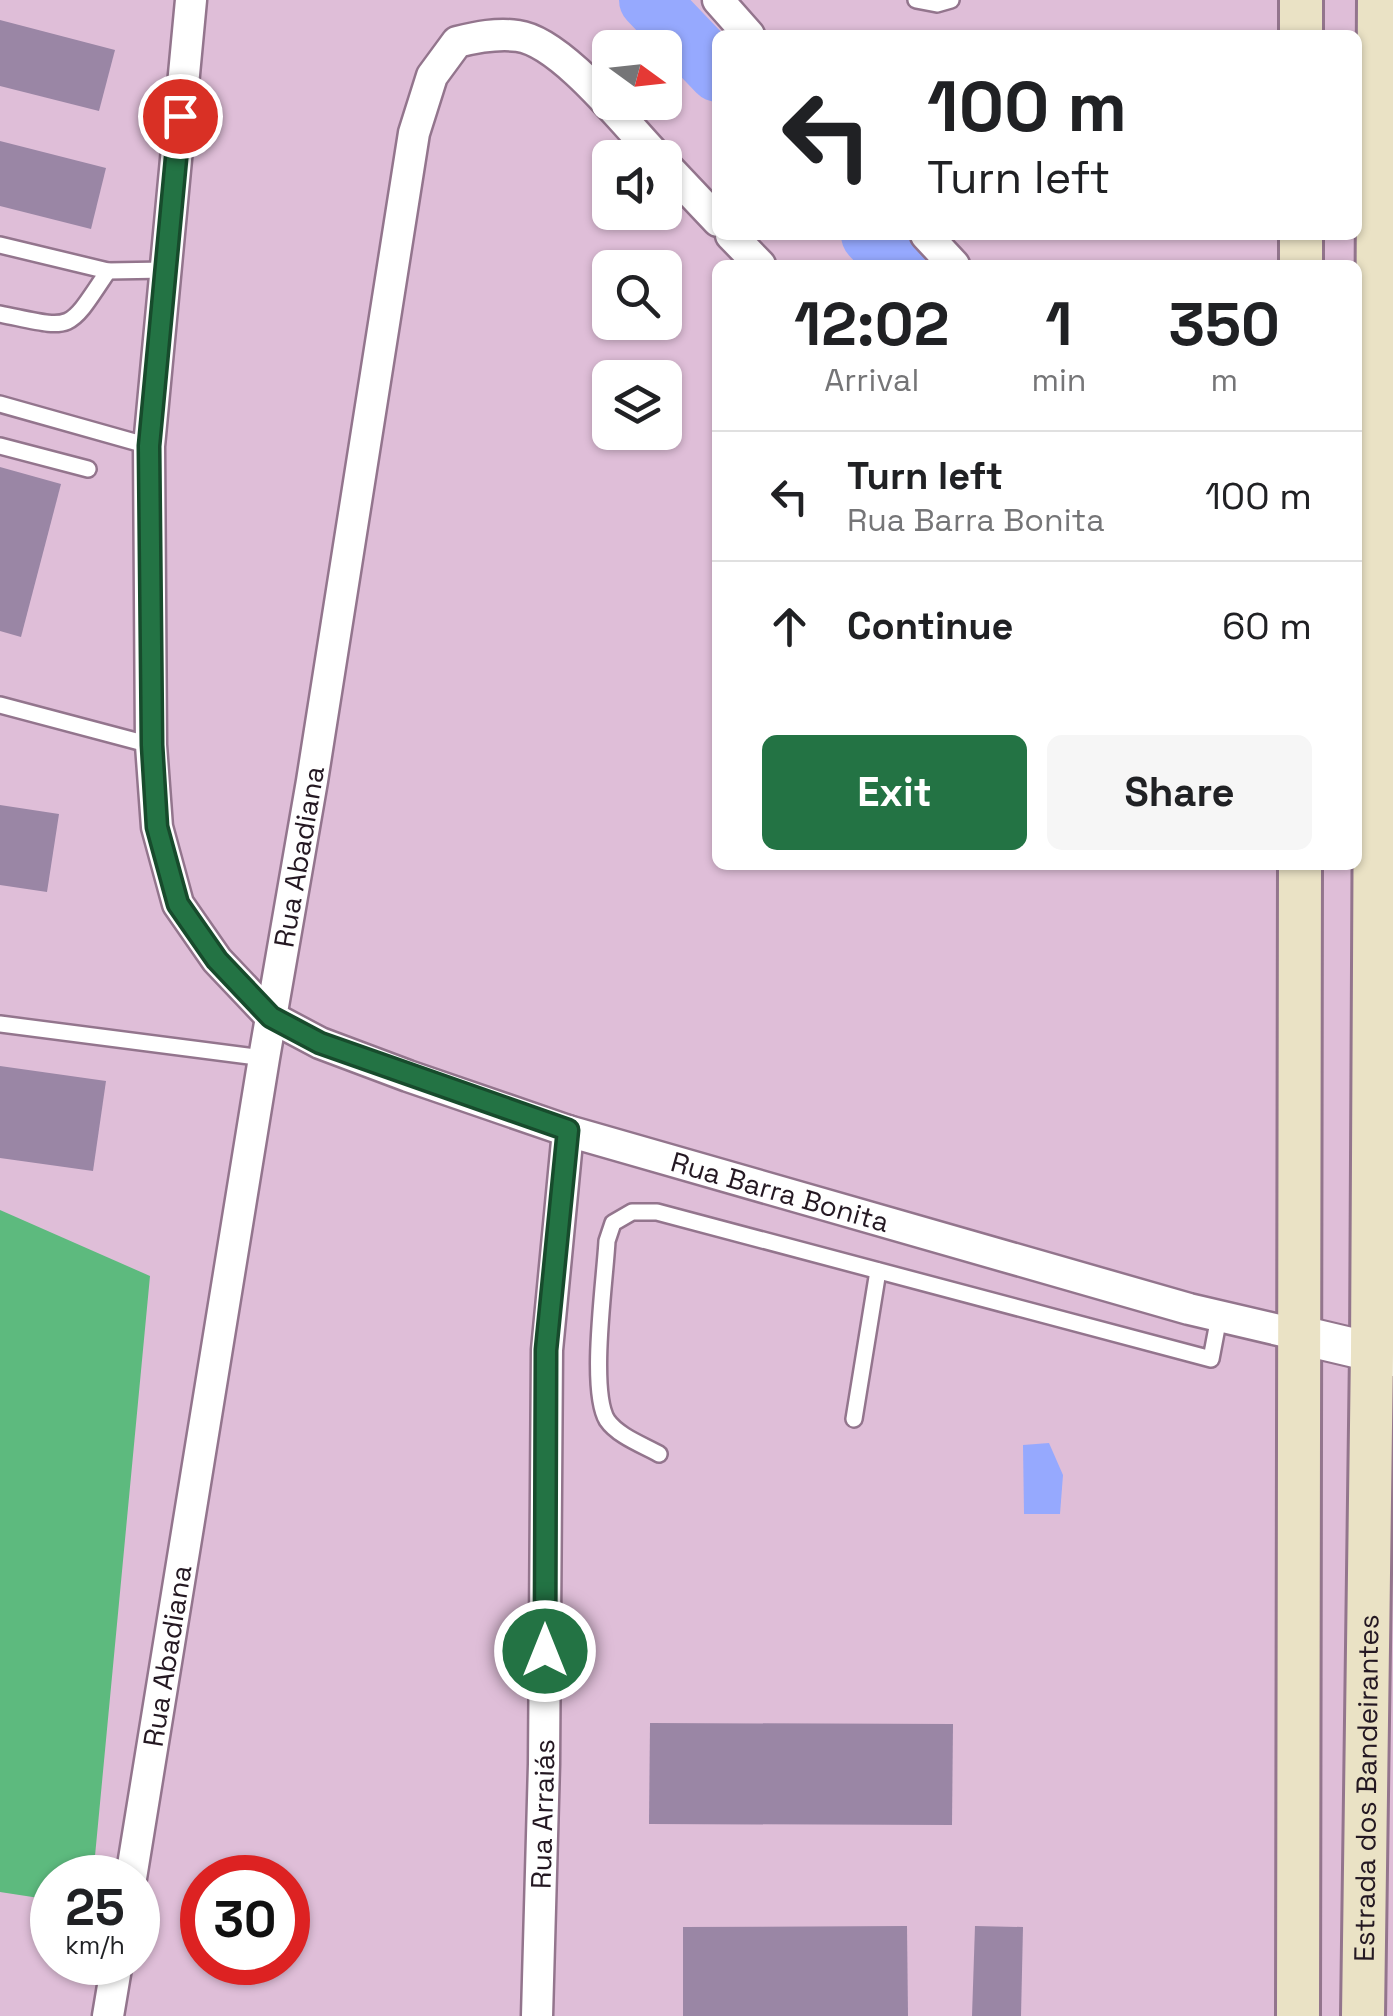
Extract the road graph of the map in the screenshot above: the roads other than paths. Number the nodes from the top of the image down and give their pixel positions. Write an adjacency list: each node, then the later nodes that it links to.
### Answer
1 (191, 0): 19 (street, Rua Barra Bonita)
2 (718, 0): 7 (street)
3 (916, 0): 4 (lane)
4 (951, 0)
5 (1302, 0): 8 (main road)
6 (1379, 0): 9 (main road, Estrada dos Bandeirantes)
7 (745, 30)
8 (1301, 30)
9 (1386, 52): 27 (main road, Estrada dos Bandeirantes)
10 (641, 140): 30 (street, Rua Abadiana)
11 (682, 183): 12 (street)
12 (712, 214)
13 (736, 240): 16 (street)
14 (931, 240): 17 (street)
15 (0, 245): 18 (lane)
16 (755, 260)
17 (949, 260)
18 (108, 270): 19 (lane); 20 (lane)
19 (166, 270): 23 (street, Rua Barra Bonita)
20 (0, 314)
21 (0, 404): 23 (lane)
22 (0, 446): 24 (lane)
23 (149, 446): 26 (street, Rua Barra Bonita)
24 (88, 469)
25 (0, 706): 26 (lane)
26 (152, 745): 30 (street, Rua Barra Bonita)
27 (1383, 767): 28 (main road, Estrada dos Bandeirantes)
28 (1383, 825): 37 (main road, Estrada dos Bandeirantes)
29 (1300, 870): 36 (main road)
30 (271, 1017): 32 (street, Rua Abadiana); 33 (street, Rua Barra Bonita)
31 (0, 1024): 32 (lane)
32 (264, 1058): 40 (street, Rua Abadiana)
33 (568, 1130): 35 (street, Rua Barra Bonita); 43 (street, Rua Arraiás)
34 (878, 1270): 35 (lane); 38 (lane); 39 (lane)
35 (1219, 1317): 36 (street, Rua Barra Bonita)
36 (1300, 1335): 37 (street); 44 (main road)
37 (1382, 1354): 45 (main road, Estrada dos Bandeirantes)
38 (854, 1419)
39 (659, 1454)
40 (135, 1855)
41 (113, 1985): 42 (street)
42 (108, 2016)
43 (537, 2016)
44 (1298, 2016)
45 (1363, 2016)

